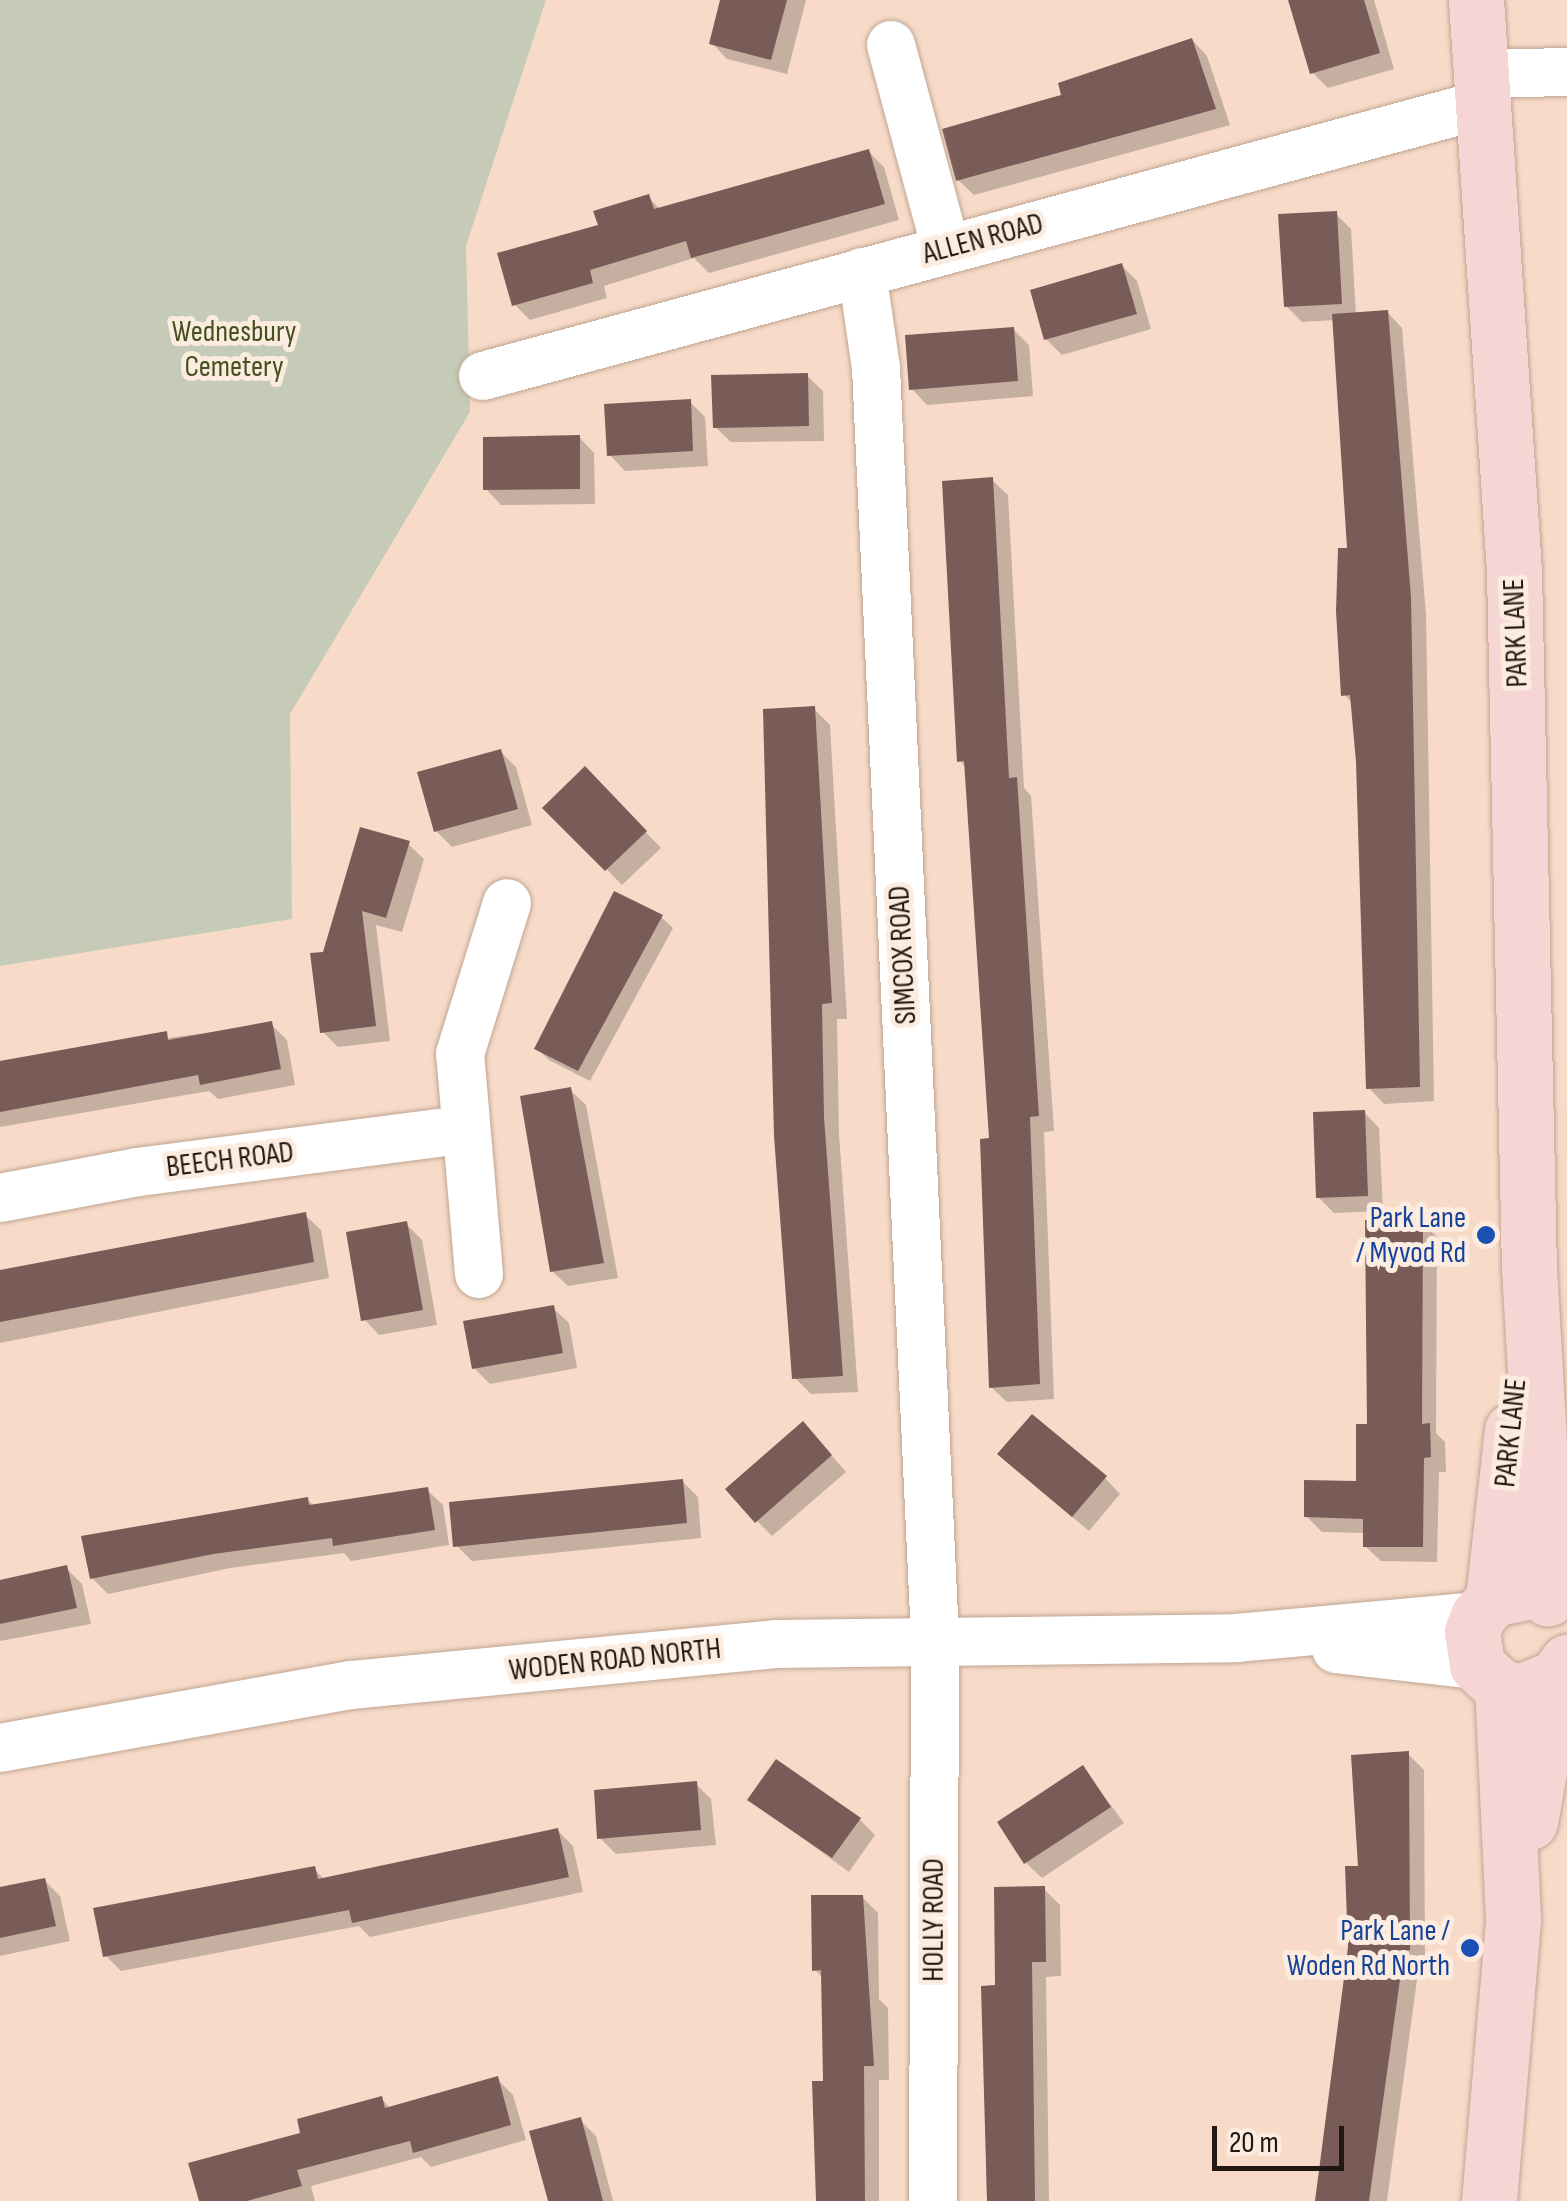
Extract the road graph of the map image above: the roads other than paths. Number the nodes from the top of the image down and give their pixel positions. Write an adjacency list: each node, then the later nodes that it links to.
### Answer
1 (1476, 0): 4 (main road, PARK LANE)
2 (892, 44): 5 (street)
3 (1567, 72): 4 (street, ALLEN ROAD)
4 (1483, 89): 5 (street, ALLEN ROAD); 11 (main road, PARK LANE)
5 (946, 249): 6 (street, ALLEN ROAD)
6 (862, 272): 7 (street, ALLEN ROAD); 14 (street, SIMCOX ROAD)
7 (482, 376)
8 (507, 903): 9 (street)
9 (462, 1130): 10 (street, BEECH ROAD); 12 (street)
10 (0, 1198)
11 (1530, 1268): 13 (main road, PARK LANE); 15 (main road, PARK LANE)
12 (480, 1274)
13 (1562, 1631): 15 (main road); 15 (main road); 17 (main road, PARK LANE)
14 (935, 1640): 15 (street, WODEN ROAD NORTH); 16 (street, WODEN ROAD NORTH); 18 (street, HOLLY ROAD)
15 (1488, 1642): 17 (main road, PARK LANE)
16 (0, 1748)
17 (1513, 1919): 19 (main road, PARK LANE)
18 (933, 2201)
19 (1489, 2201)

